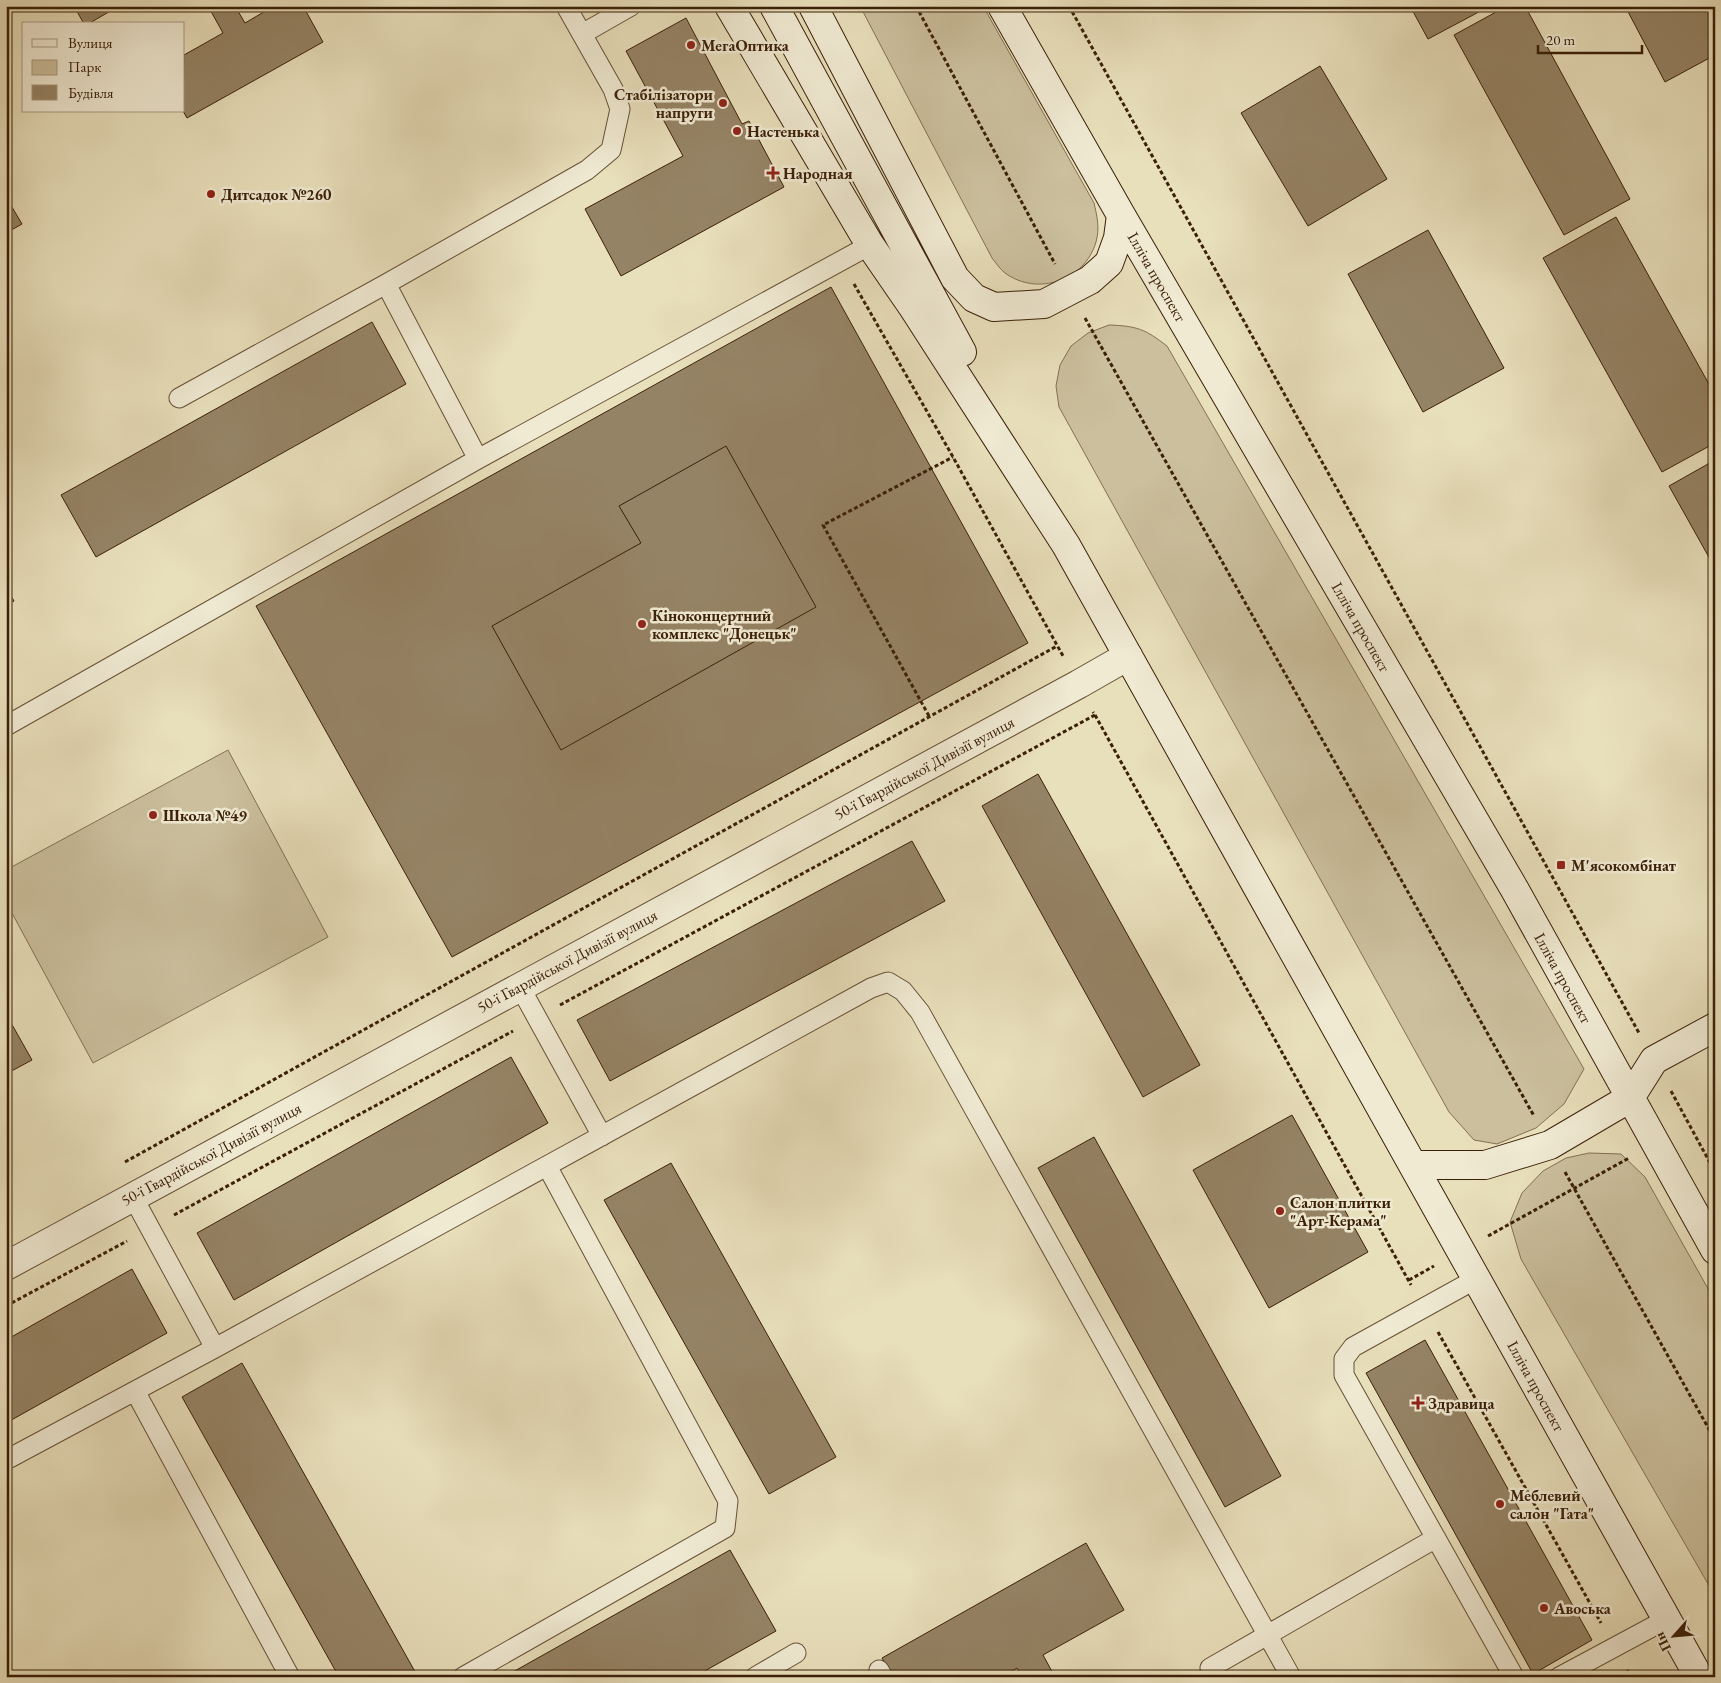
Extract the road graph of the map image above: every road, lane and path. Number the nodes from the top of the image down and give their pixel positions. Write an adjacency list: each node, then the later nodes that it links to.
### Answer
1 (566, 6): 9 (lane)
2 (631, 6): 9 (lane)
3 (729, 6): 11 (main road, Ілліча проспект)
4 (774, 6): 18 (main road, Ілліча проспект)
5 (812, 6): 14 (main road)
6 (916, 6): 14 (path)
7 (1002, 6): 10 (main road, Ілліча проспект)
8 (1069, 6): 28 (path)
9 (582, 34): 13 (lane)
10 (1120, 216): 14 (main road); 29 (main road, Ілліча проспект)
11 (870, 245): 12 (lane); 18 (main road, Ілліча проспект)
12 (841, 261): 16 (path); 17 (lane)
13 (386, 284): 15 (lane); 17 (lane)
14 (1070, 292): 32 (path)
15 (179, 398)
16 (953, 457): 19 (path); 23 (path)
17 (478, 459): 24 (lane)
18 (1066, 545): 20 (main road, Ілліча проспект)
19 (1057, 646): 21 (path); 23 (path)
20 (1128, 656): 21 (main road, 50-ї Гвардійської Дивізії вулиця); 34 (main road, Ілліча проспект)
21 (1079, 684): 22 (path); 25 (main road, 50-ї Гвардійської Дивізії вулиця)
22 (1095, 715): 26 (path); 44 (path)
23 (929, 716): 33 (path)
24 (6, 726)
25 (520, 987): 26 (lane); 38 (main road, 50-ї Гвардійської Дивізії вулиця)
26 (537, 1018): 30 (lane); 39 (path)
27 (1715, 1027): 28 (main road)
28 (1654, 1060): 29 (main road); 36 (path)
29 (1630, 1098): 31 (main road, Ілліча проспект); 32 (main road)
30 (602, 1136): 35 (lane); 53 (lane)
31 (1656, 1144): 37 (path); 40 (main road, Ілліча проспект)
32 (1550, 1145): 34 (main road); 37 (path)
33 (119, 1165)
34 (1414, 1165): 41 (main road, Ілліча проспект)
35 (547, 1166): 47 (lane); 58 (lane)
36 (1715, 1172)
37 (1574, 1188): 41 (path); 49 (path)
38 (133, 1196): 39 (lane); 42 (main road, 50-ї Гвардійської Дивізії вулиця)
39 (150, 1228): 45 (path); 47 (lane)
40 (1715, 1250)
41 (1460, 1251): 43 (main road, Ілліча проспект); 44 (path)
42 (6, 1266)
43 (1476, 1279): 46 (lane); 52 (main road, Ілліча проспект)
44 (1409, 1280): 46 (path)
45 (6, 1306)
46 (1424, 1308): 51 (lane); 54 (path)
47 (215, 1348): 48 (lane)
48 (135, 1391): 50 (lane); 57 (lane)
49 (1715, 1440)
50 (6, 1460)
51 (1436, 1538): 53 (lane); 61 (lane)
52 (1667, 1619): 54 (lane); 64 (main road, Ілліча проспект)
53 (1268, 1635): 56 (lane); 60 (lane)
54 (1614, 1647): 62 (lane); 63 (path)
55 (796, 1653): 59 (lane)
56 (1210, 1668)
57 (290, 1677)
58 (463, 1677)
59 (755, 1677)
60 (1291, 1677)
61 (1514, 1677)
62 (1559, 1677)
63 (1631, 1677)
64 (1699, 1677)

